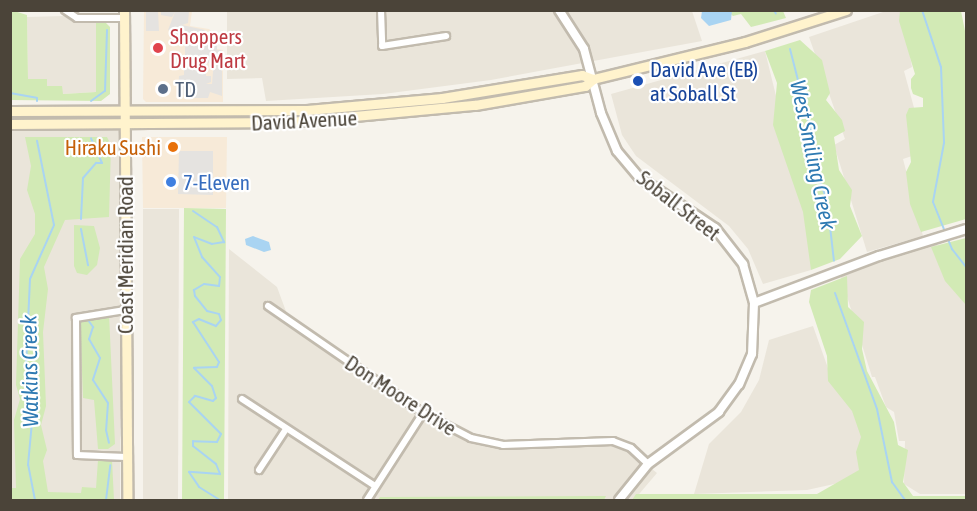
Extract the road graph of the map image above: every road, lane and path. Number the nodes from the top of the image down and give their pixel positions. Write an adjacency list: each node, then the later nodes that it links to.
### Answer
1 (65, 10): 5 (street)
2 (381, 10): 6 (street)
3 (559, 10): 7 (street, Soball Street)
4 (846, 10): 7 (main road, David Avenue)
5 (124, 14): 9 (main road, Coast Meridian Road)
6 (446, 36)
7 (593, 79): 9 (main road, David Avenue); 11 (main road, David Avenue); 13 (street, Soball Street)
8 (10, 111): 9 (main road, David Avenue)
9 (125, 112): 11 (main road, Coast Meridian Road)
10 (10, 124): 11 (main road, David Avenue)
11 (125, 125): 15 (main road, Coast Meridian Road)
12 (966, 229): 13 (street)
13 (754, 303): 20 (street, Soball Street)
14 (268, 306): 17 (street, Don Moore Drive)
15 (125, 310): 19 (main road, Coast Meridian Road); 19 (street)
16 (242, 399): 18 (street)
17 (423, 413): 20 (street, Don Moore Drive); 22 (street)
18 (286, 429): 21 (street); 22 (street)
19 (126, 457): 23 (main road, Coast Meridian Road)
20 (648, 464): 25 (street, Soball Street)
21 (259, 470)
22 (375, 486): 24 (street)
23 (127, 501)
24 (367, 501)
25 (619, 501)

